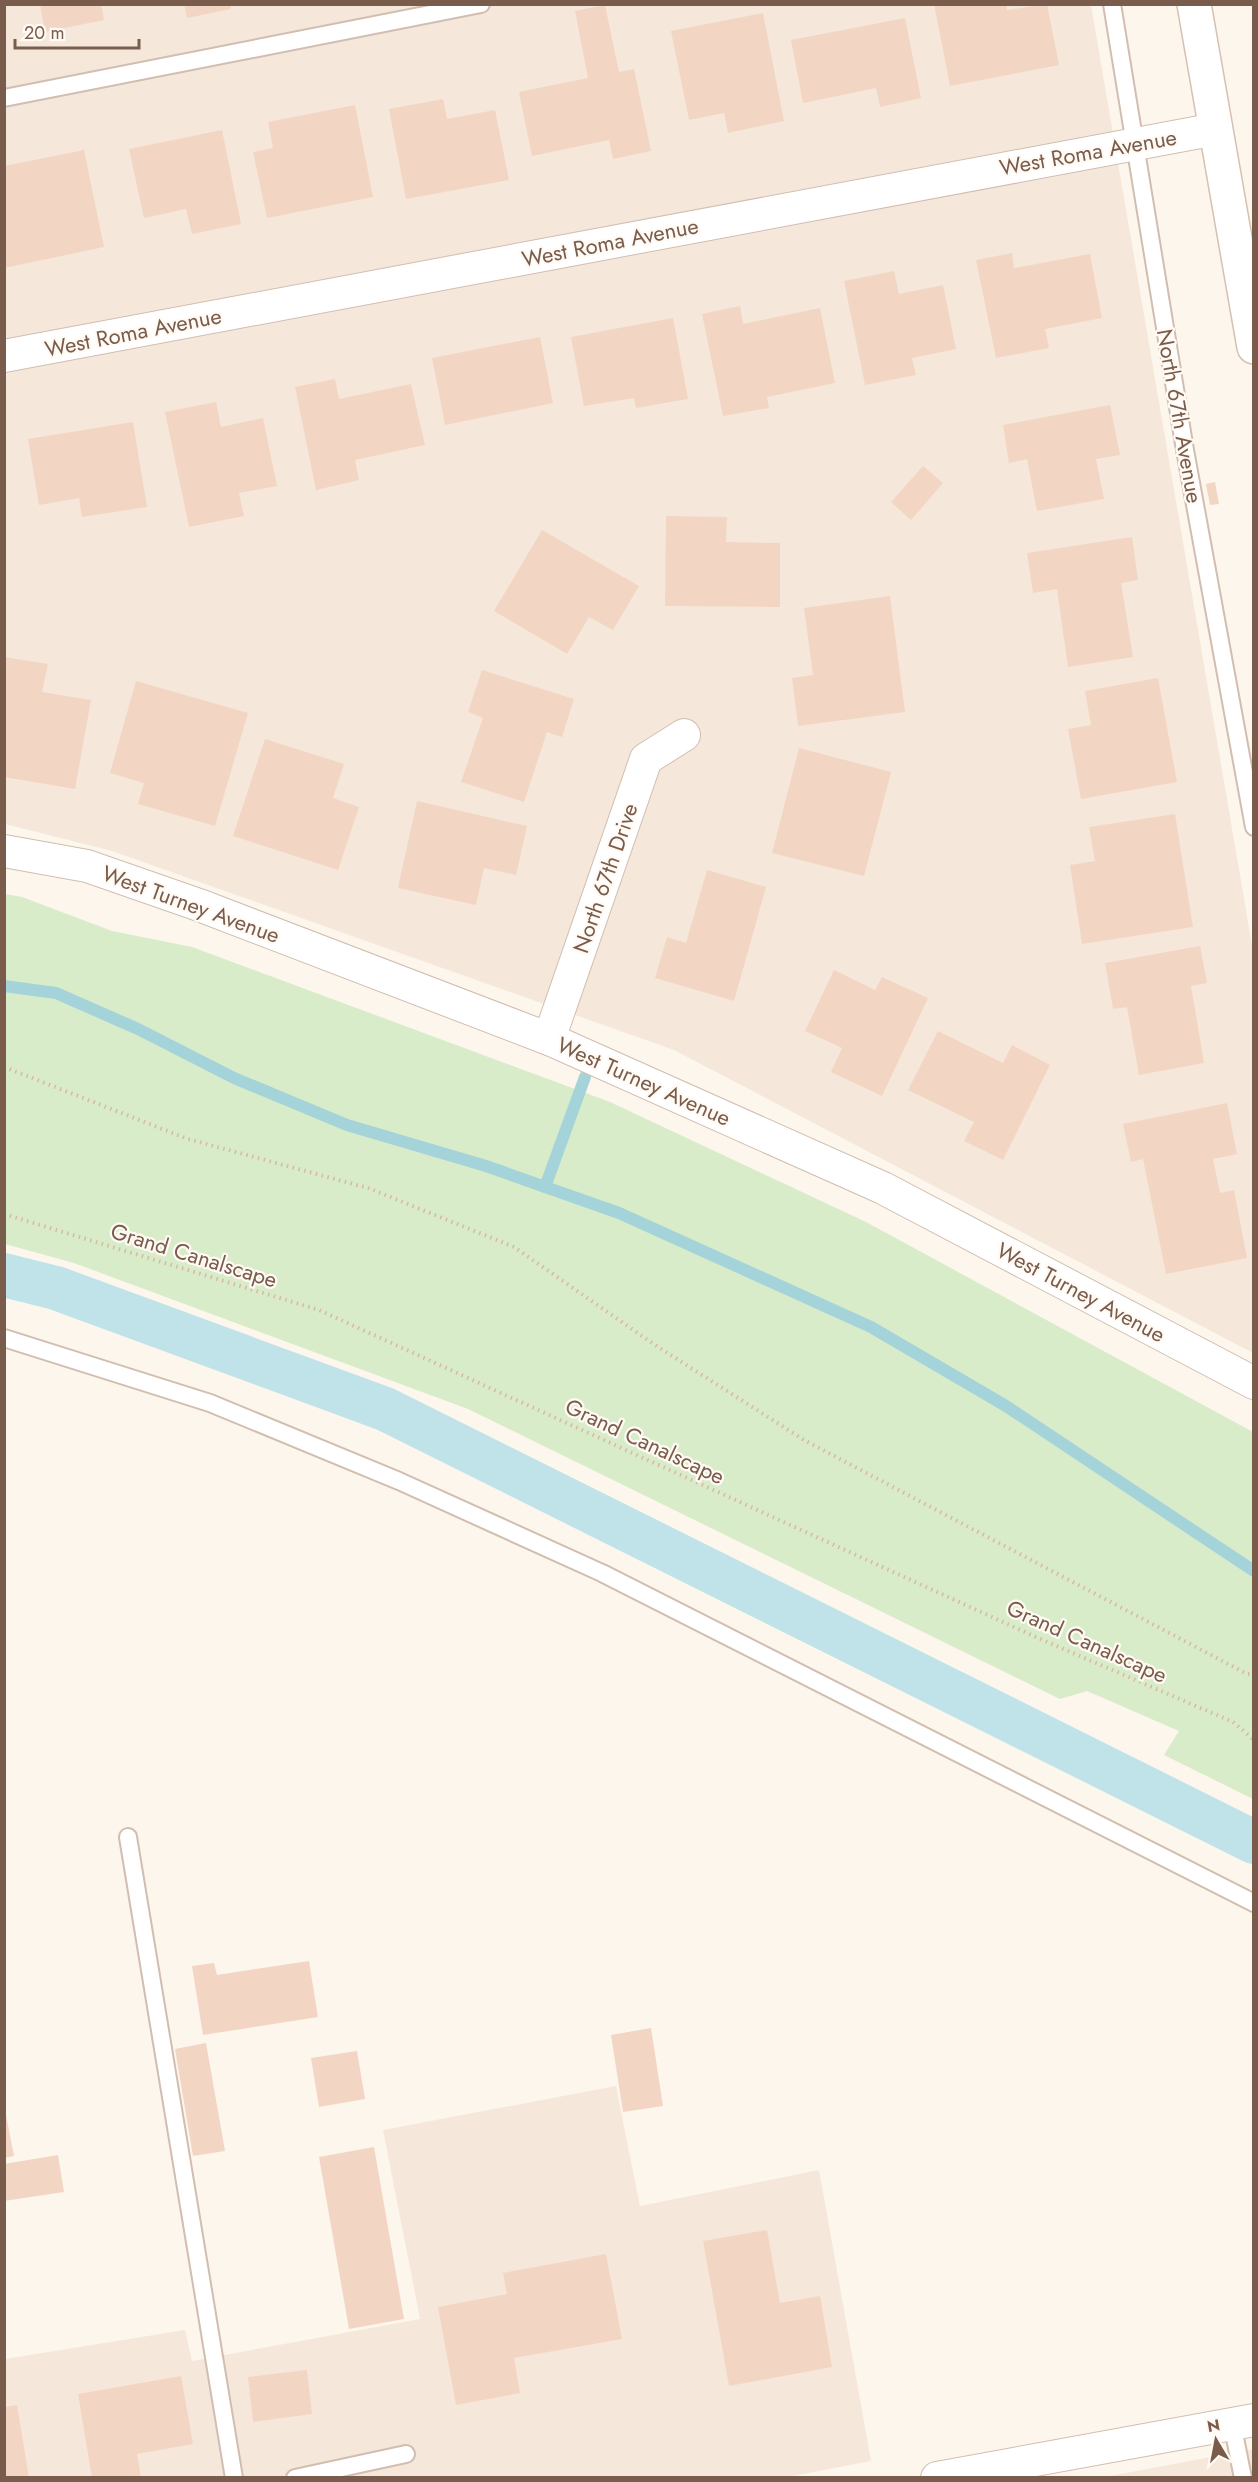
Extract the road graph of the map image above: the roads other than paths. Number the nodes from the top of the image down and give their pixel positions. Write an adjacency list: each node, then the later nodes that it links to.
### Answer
1 (482, 4): 4 (lane)
2 (1112, 4): 6 (lane, North 67th Avenue)
3 (1194, 4): 5 (main road)
4 (4, 98)
5 (1216, 129): 6 (street, West Roma Avenue); 7 (main road)
6 (1133, 142): 8 (street, West Roma Avenue); 10 (lane, North 67th Avenue)
7 (1254, 347)
8 (4, 356)
9 (684, 735): 12 (street, North 67th Drive)
10 (1254, 827)
11 (4, 851): 12 (street, West Turney Avenue)
12 (549, 1039): 14 (street, West Turney Avenue)
13 (4, 1338): 16 (lane)
14 (1254, 1383)
15 (128, 1837): 19 (lane)
16 (1254, 1903)
17 (1243, 2422): 21 (street); 22 (lane)
18 (406, 2454): 20 (lane)
19 (234, 2478)
20 (295, 2478)
21 (937, 2478)
22 (1242, 2478)

